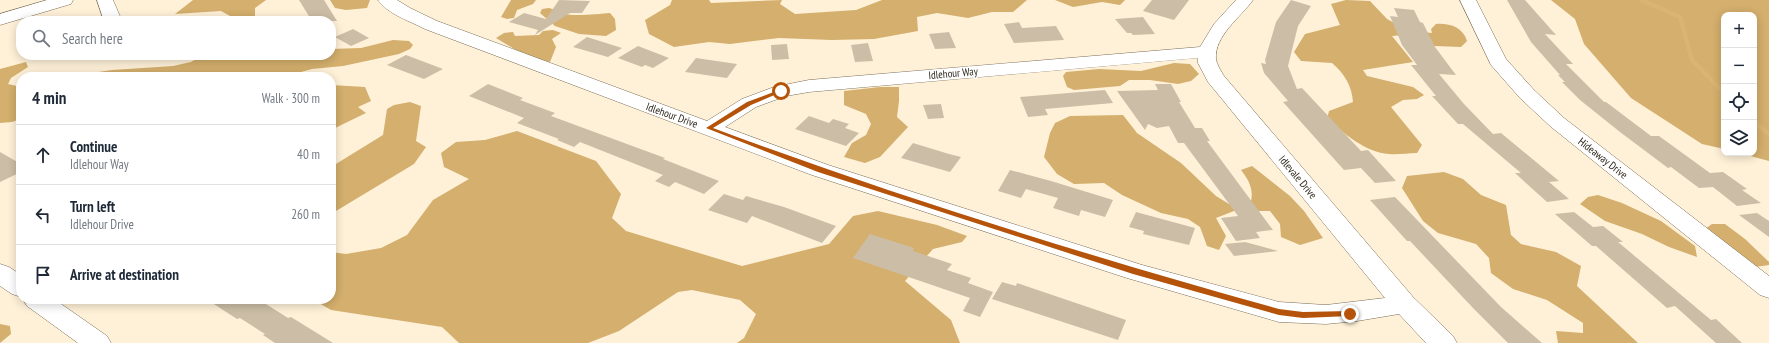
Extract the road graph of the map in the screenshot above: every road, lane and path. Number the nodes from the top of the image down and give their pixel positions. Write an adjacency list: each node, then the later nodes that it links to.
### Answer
1 (65, 0): 7 (street)
2 (105, 0): 6 (street)
3 (386, 0): 9 (street, Idlehour Drive)
4 (1245, 0): 8 (street)
5 (1468, 0): 12 (street, Hideaway Drive)
6 (112, 16)
7 (0, 20)
8 (1207, 52): 9 (street, Idlehour Way); 14 (street, Idlevale Drive)
9 (709, 128): 14 (street, Idlehour Drive)
10 (0, 273): 11 (street)
11 (16, 284)
12 (1769, 289)
13 (43, 304): 15 (street)
14 (1404, 304): 16 (street, Idlevale Drive)
15 (97, 343)
16 (1443, 343)

